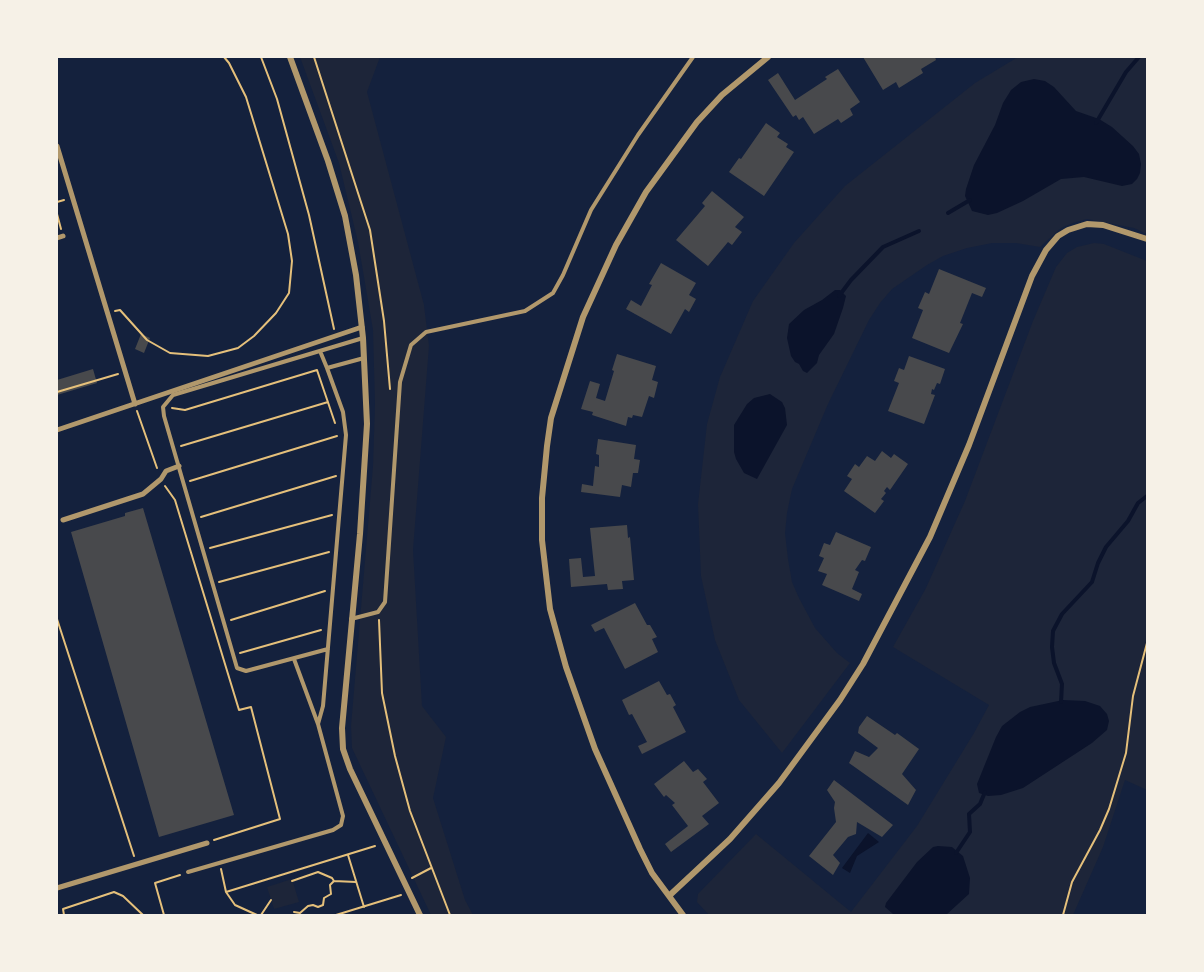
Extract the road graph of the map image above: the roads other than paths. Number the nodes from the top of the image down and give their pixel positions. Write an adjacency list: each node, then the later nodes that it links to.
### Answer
1 (290, 57): 6 (street)
2 (693, 57): 15 (lane)
3 (768, 57): 22 (street)
4 (57, 146): 11 (street)
5 (1147, 239): 22 (street)
6 (362, 327): 7 (street); 11 (street)
7 (363, 338): 8 (lane); 9 (street)
8 (320, 351): 10 (lane); 13 (lane)
9 (364, 358): 10 (lane); 15 (street)
10 (327, 368): 16 (lane)
11 (135, 404): 12 (street)
12 (57, 430)
13 (178, 466): 14 (street); 17 (lane)
14 (63, 520)
15 (351, 619): 23 (street)
16 (328, 649): 17 (lane); 18 (lane)
17 (294, 659): 18 (lane)
18 (318, 724): 20 (lane)
19 (207, 843): 21 (street)
20 (188, 872)
21 (57, 888)
22 (670, 896): 24 (street)
23 (420, 915)
24 (683, 915)

